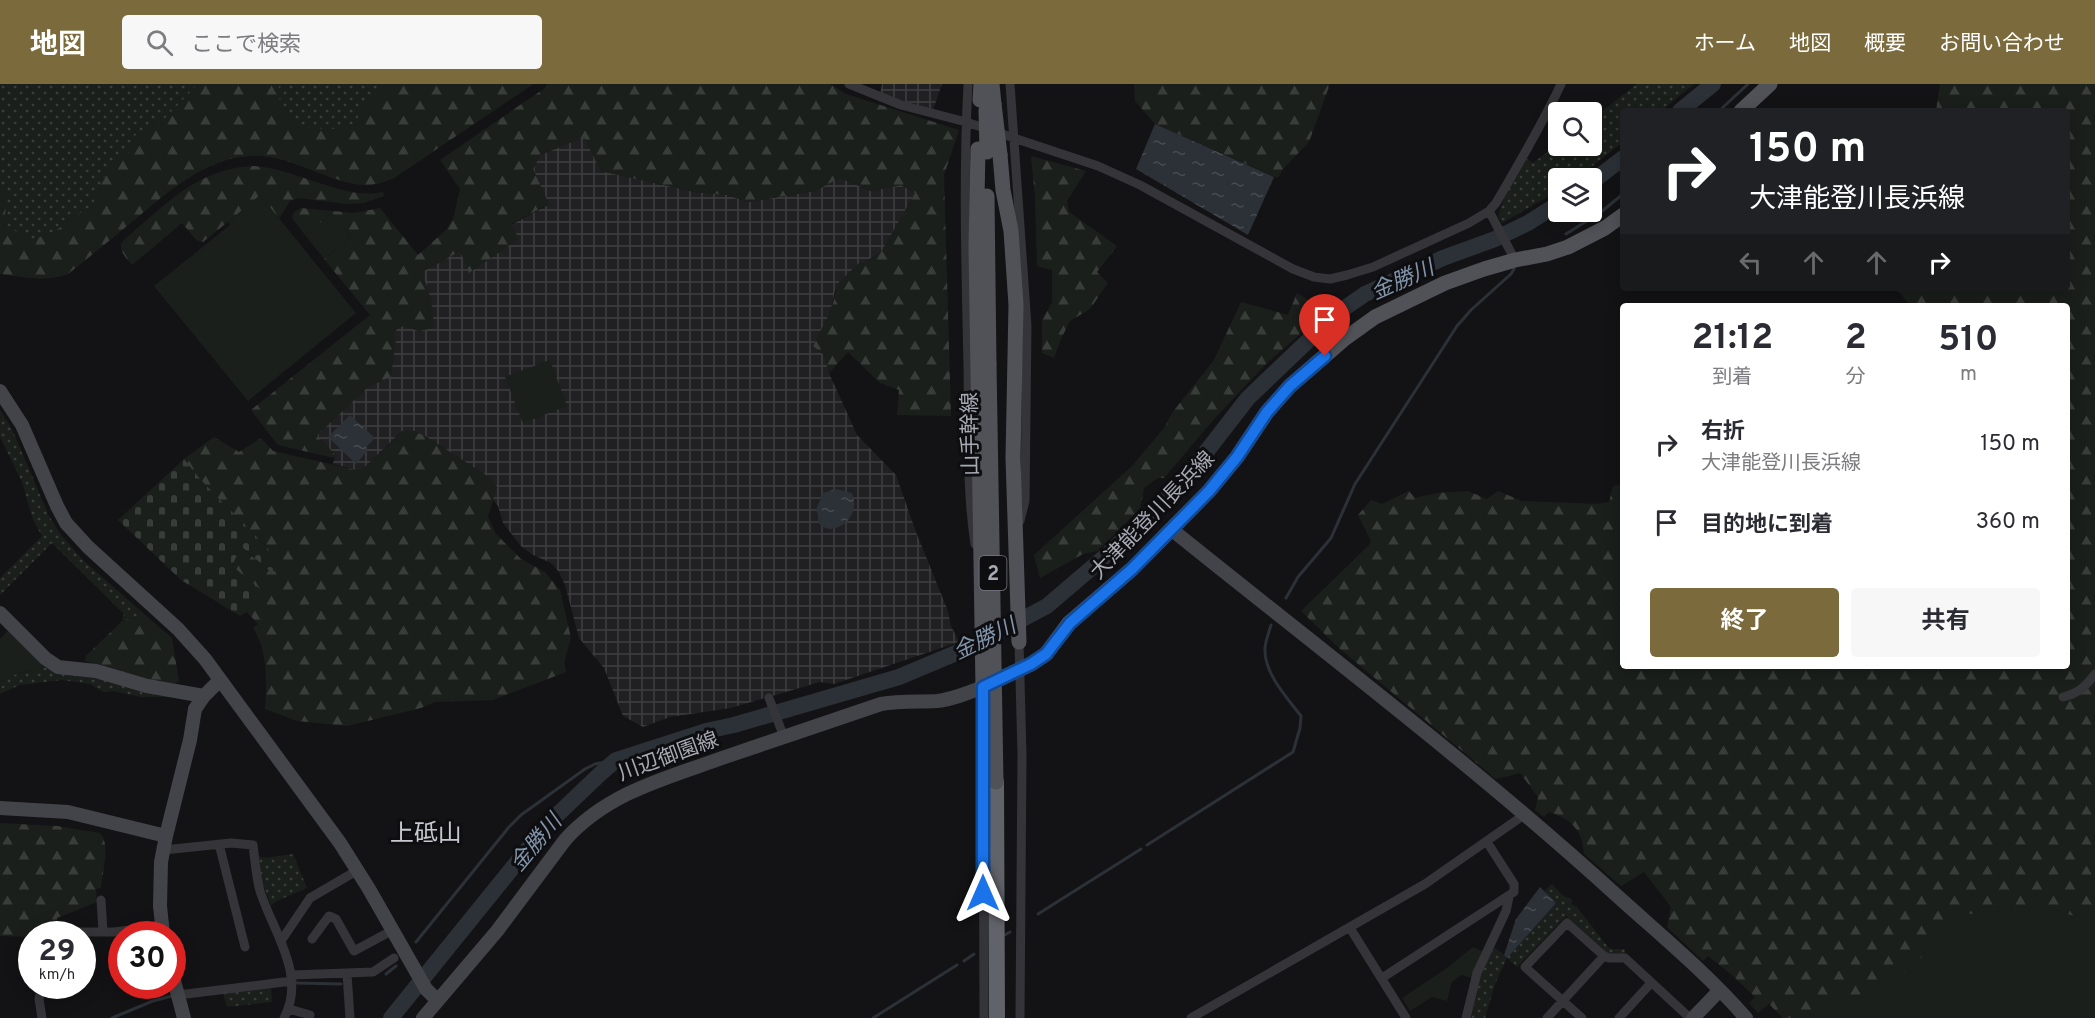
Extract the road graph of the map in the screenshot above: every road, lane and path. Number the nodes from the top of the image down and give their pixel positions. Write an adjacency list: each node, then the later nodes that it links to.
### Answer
1 (849, 84): 10 (street)
2 (968, 84): 10 (street)
3 (983, 84): 8 (main road, 山手幹線 / 2)
4 (992, 84): 8 (main road)
5 (1010, 84): 11 (street)
6 (1561, 84): 13 (street)
7 (1770, 84): 9 (main road)
8 (987, 102): 12 (main road, 山手幹線 / 2, bridge)
9 (1744, 108)
10 (966, 122): 11 (street); 19 (street)
11 (1013, 139): 13 (street); 18 (street)
12 (988, 152): 18 (main road); 19 (main road); 30 (main road, 山手幹線 / 2, bridge)
13 (1491, 215): 15 (street)
14 (1620, 217): 15 (main road, 大津能登川長浜線)
15 (1514, 257): 17 (main road, 大津能登川長浜線)
16 (0, 391): 24 (street)
17 (1171, 529): 22 (main road, 大津能登川長浜線); 32 (street)
18 (1016, 541): 21 (main road)
19 (980, 579): 25 (main road)
20 (0, 613): 26 (street)
21 (1019, 642): 22 (street)
22 (1021, 669): 25 (main road, 大津能登川長浜線); 71 (street)
23 (2095, 674): 27 (street)
24 (220, 680): 26 (street); 37 (street)
25 (983, 687): 29 (street, 川辺御園線); 69 (street)
26 (204, 696): 33 (street)
27 (2063, 697)
28 (770, 698): 29 (street)
29 (784, 737): 57 (street, 川辺御園線)
30 (996, 782): 70 (highway)
31 (0, 808): 33 (street)
32 (1524, 815): 34 (street); 55 (street)
33 (166, 836): 36 (street)
34 (1487, 842): 38 (street); 41 (street)
35 (219, 844): 36 (street); 47 (street); 48 (street)
36 (164, 850): 40 (street)
37 (358, 870): 42 (street); 47 (street)
38 (1509, 897): 53 (street); 73 (street)
39 (101, 900): 44 (street)
40 (162, 921)
41 (1350, 928): 53 (street); 72 (street)
42 (393, 930): 46 (street); 57 (street)
43 (96, 932): 44 (street)
44 (103, 932): 45 (street)
45 (108, 932)
46 (312, 939)
47 (281, 941): 52 (street)
48 (245, 947)
49 (1604, 956): 54 (street); 60 (street); 60 (street)
50 (394, 958): 51 (street)
51 (347, 974): 52 (street); 67 (street)
52 (292, 978): 56 (street); 61 (street)
53 (1382, 978): 63 (street)
54 (1651, 983): 76 (street); 77 (street)
55 (1719, 991): 77 (street); 78 (street)
56 (186, 994)
57 (435, 998): 68 (street, 川辺御園線)
58 (39, 999): 64 (street)
59 (179, 999): 65 (street)
60 (1562, 1001): 74 (street); 75 (street)
61 (289, 1009): 62 (street); 66 (street)
62 (310, 1014)
63 (1402, 1016)
64 (42, 1018)
65 (184, 1018)
66 (284, 1018)
67 (350, 1018)
68 (423, 1018)
69 (984, 1018)
70 (997, 1018)
71 (1020, 1018)
72 (1191, 1018)
73 (1466, 1018)
74 (1547, 1018)
75 (1582, 1018)
76 (1619, 1018)
77 (1691, 1018)
78 (1746, 1018)

